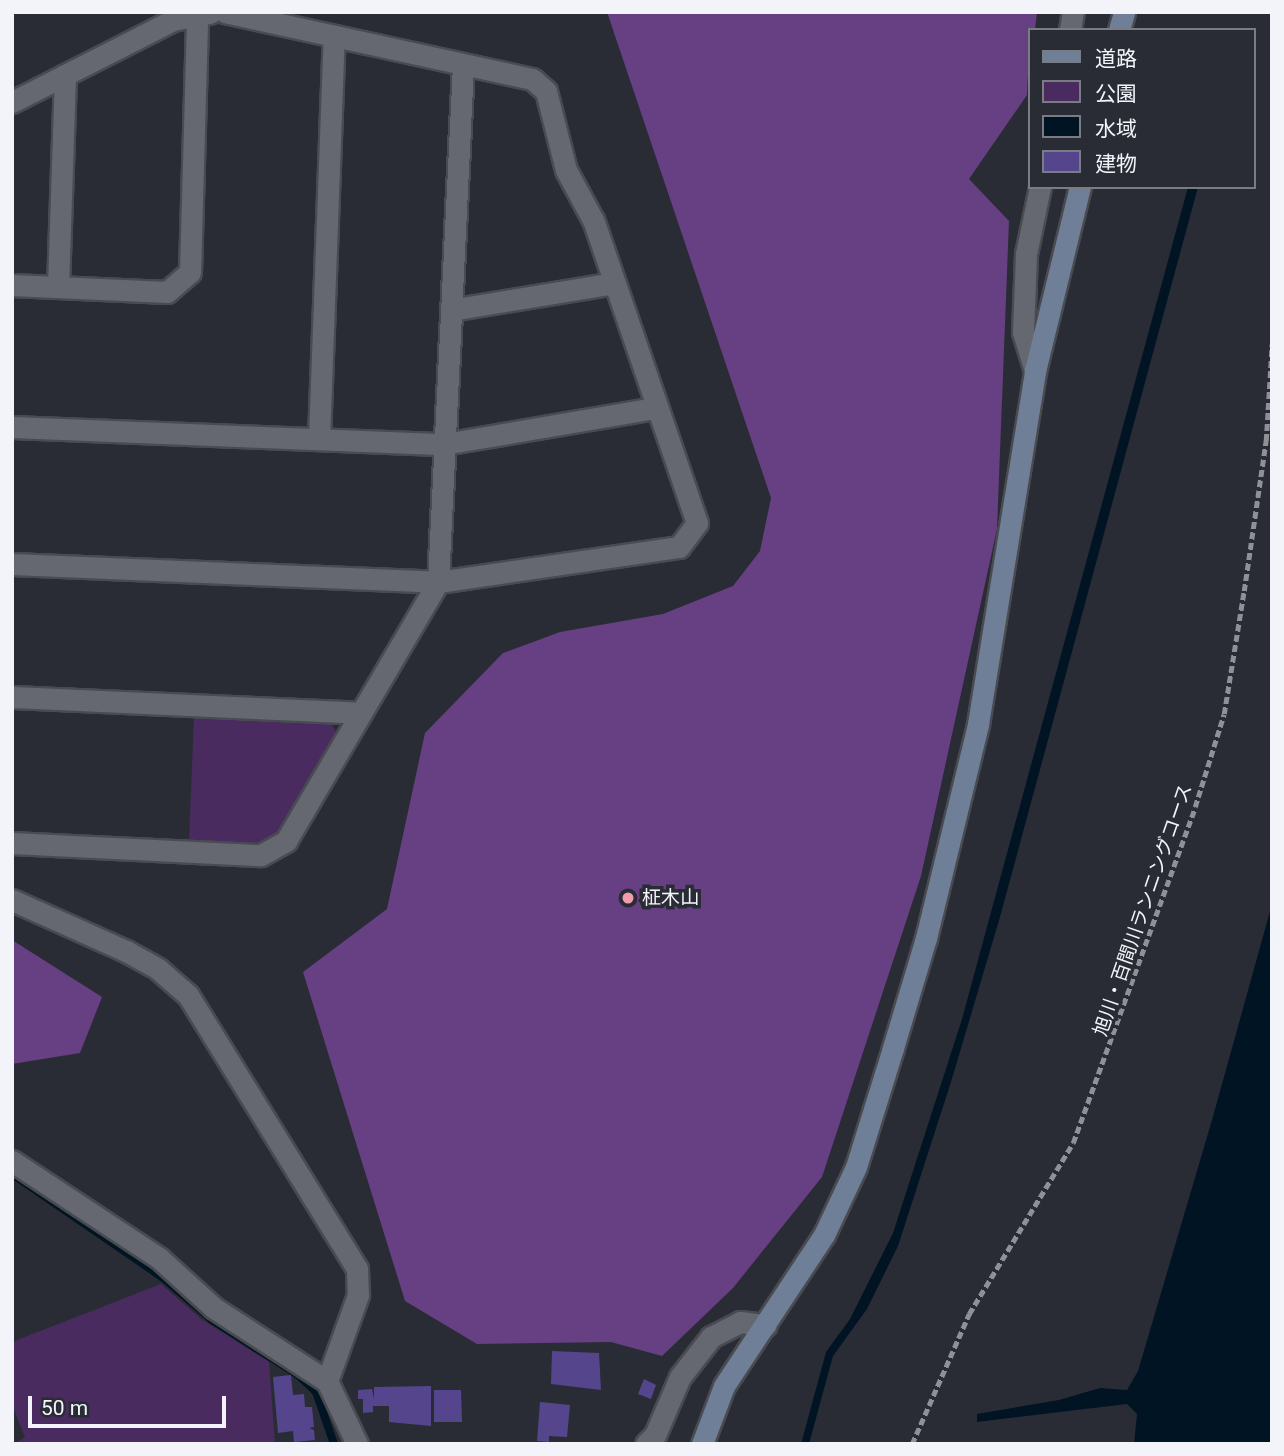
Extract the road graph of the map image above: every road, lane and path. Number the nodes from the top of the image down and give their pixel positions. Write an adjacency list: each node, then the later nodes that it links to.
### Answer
1 (225, 12): 3 (street)
2 (206, 14): 5 (street); 11 (street)
3 (334, 36): 4 (street); 17 (street)
4 (463, 65): 9 (street); 12 (street)
5 (65, 75): 6 (street); 11 (street)
6 (12, 102)
7 (1040, 189): 14 (street)
8 (1080, 189): 14 (street)
9 (614, 283): 12 (street); 15 (street)
10 (12, 285): 11 (street)
11 (58, 287)
12 (450, 310): 18 (street)
13 (1272, 344): 31 (path, 旭川・百間川ランニングコース)
14 (1035, 371): 26 (street)
15 (654, 408): 18 (street); 20 (street)
16 (12, 427): 17 (street)
17 (319, 439): 18 (street)
18 (444, 444): 20 (street)
19 (12, 564): 20 (street)
20 (438, 582): 22 (street)
21 (12, 697): 22 (street)
22 (361, 713): 23 (street)
23 (12, 843)
24 (12, 900): 27 (street)
25 (12, 1161): 27 (street)
26 (766, 1325): 29 (street); 30 (street)
27 (327, 1381): 28 (street)
28 (357, 1444)
29 (646, 1444)
30 (702, 1444)
31 (912, 1444)

